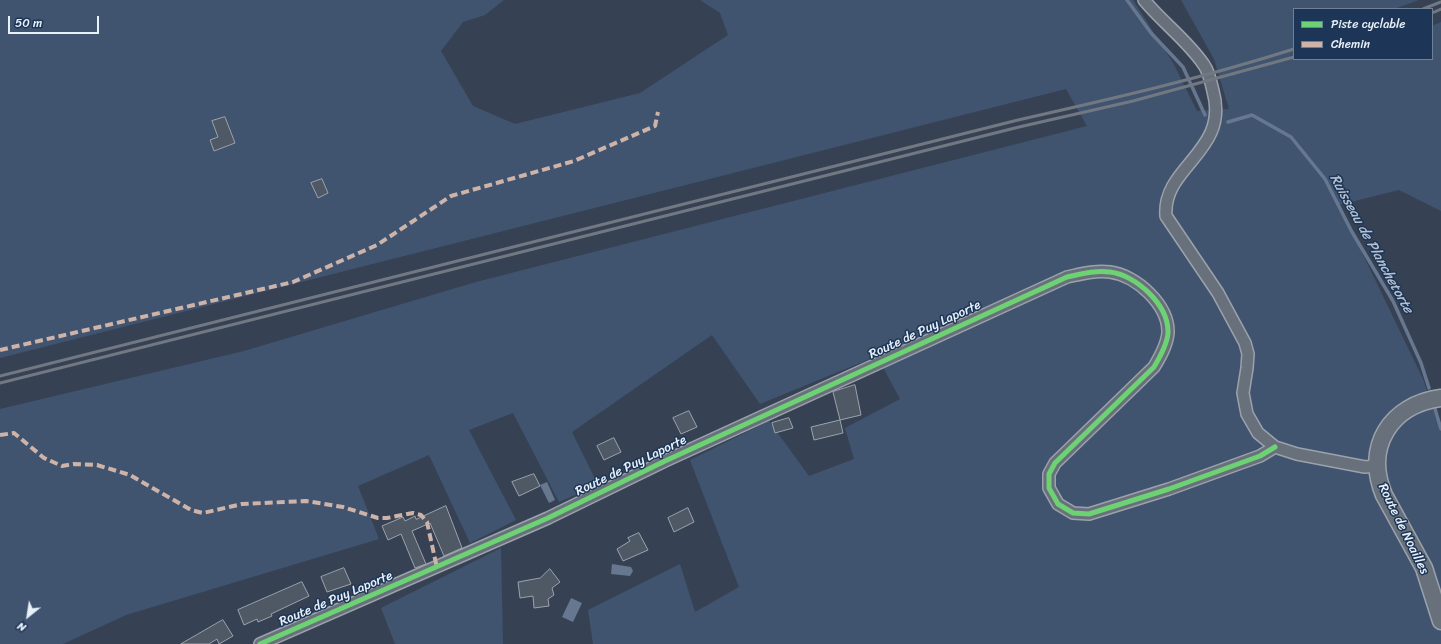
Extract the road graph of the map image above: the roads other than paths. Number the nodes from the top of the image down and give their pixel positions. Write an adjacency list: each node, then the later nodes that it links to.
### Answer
1 (1144, 0): 3 (street)
2 (1441, 398): 4 (main road, Route de Noailles)
3 (1274, 447): 4 (street); 6 (street, Route de Puy Laporte)
4 (1376, 466): 5 (main road, Route de Noailles)
5 (1441, 621)
6 (260, 644)

